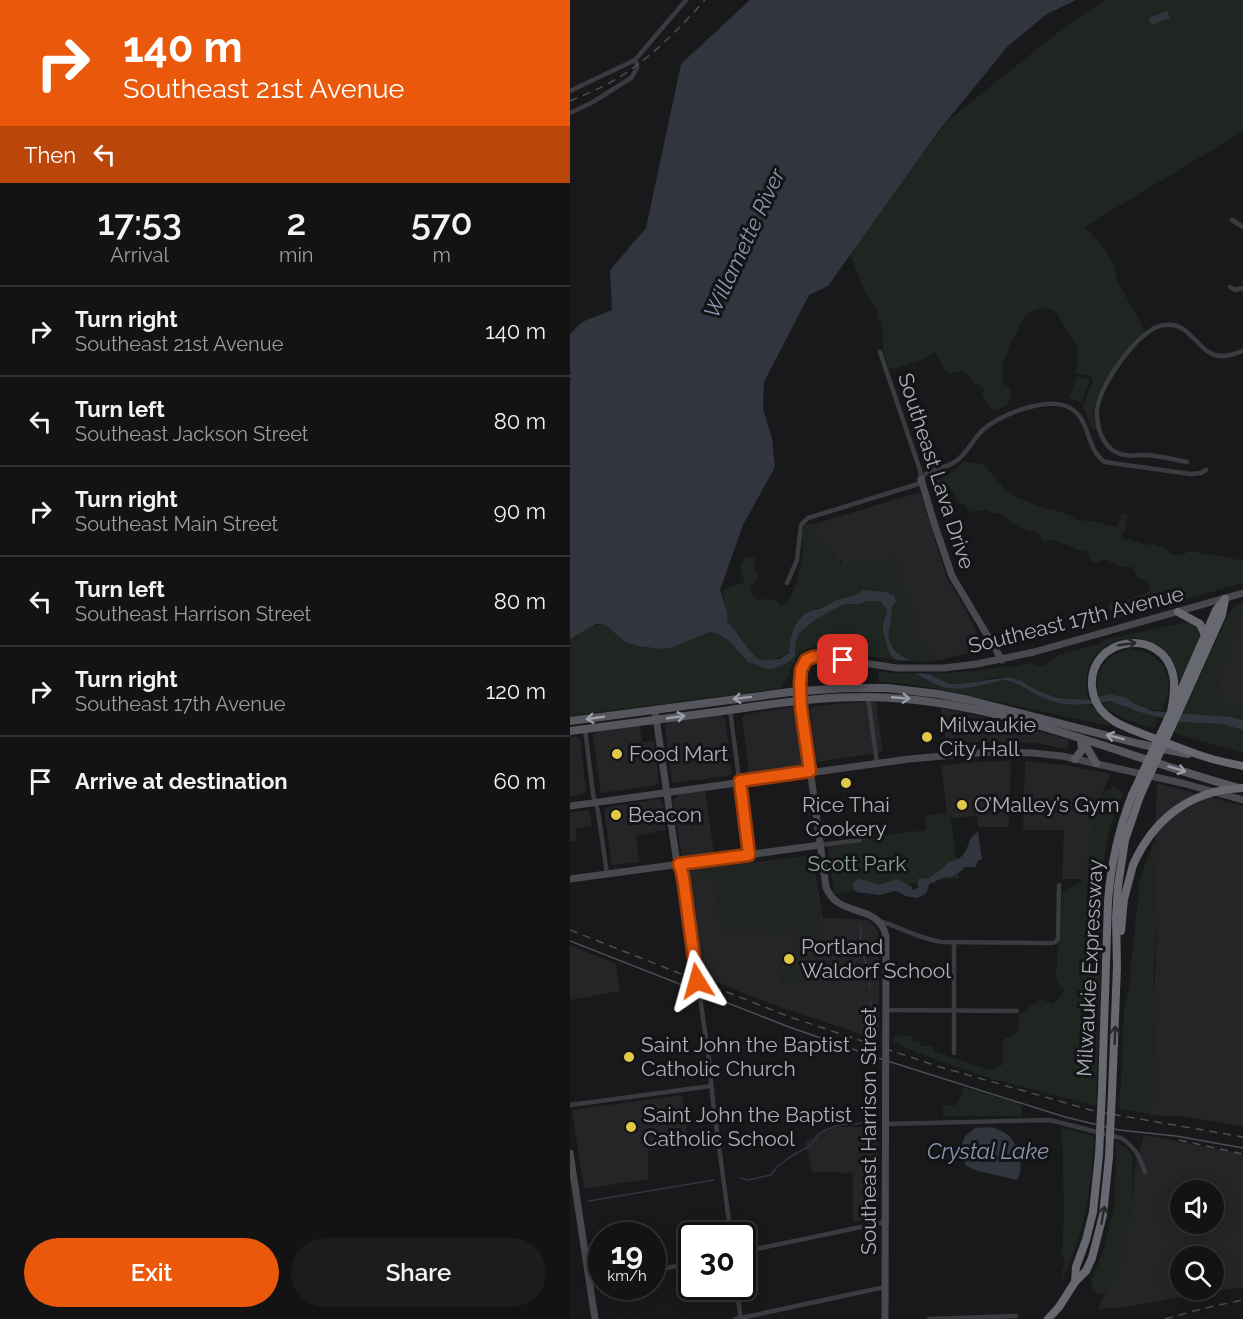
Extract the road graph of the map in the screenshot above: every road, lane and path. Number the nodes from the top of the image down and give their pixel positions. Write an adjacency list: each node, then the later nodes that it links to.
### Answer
1 (686, 0): 2 (street)
2 (635, 60): 3 (street); 4 (street)
3 (570, 91)
4 (570, 113)
5 (1232, 220): 6 (street)
6 (1243, 227)
7 (1230, 287): 8 (street)
8 (1243, 288)
9 (1243, 351): 11 (street)
10 (880, 352): 13 (street, Southeast Lava Drive)
11 (1187, 462)
12 (1206, 470): 13 (street)
13 (921, 479): 14 (street); 19 (street, Southeast Lava Drive)
14 (787, 584)
15 (1243, 593): 16 (street, Southeast 17th Avenue)
16 (1225, 598): 17 (street, Southeast 17th Avenue); 18 (highway, Milwaukie Expressway); 21 (highway, Milwaukie Expressway)
17 (1178, 612): 18 (highway); 19 (street, Southeast 17th Avenue)
18 (1205, 635): 21 (highway, Milwaukie Expressway)
19 (1002, 660): 20 (street, Southeast 17th Avenue)
20 (800, 691): 23 (street); 24 (main road, one-way to 24); 32 (main road, one-way to 20)
21 (1181, 692): 32 (highway, one-way to 21); 40 (highway, Milwaukie Expressway, bridge); 40 (highway, Milwaukie Expressway, bridge)
22 (867, 697): 23 (main road); 30 (main road, one-way to 30); 33 (street)
23 (801, 701): 25 (main road); 36 (street)
24 (655, 710): 26 (street); 27 (main road, one-way to 27)
25 (730, 710): 26 (main road, one-way to 25); 37 (street)
26 (657, 720): 28 (main road); 39 (street)
27 (570, 721)
28 (585, 729): 29 (main road); 42 (street)
29 (570, 731)
30 (1081, 738): 31 (main road); 34 (main road); 38 (main road, one-way to 38)
31 (1075, 759): 33 (street); 34 (street)
32 (1213, 760): 35 (highway)
33 (877, 763): 36 (street)
34 (1096, 764): 41 (street)
35 (1243, 766)
36 (810, 771): 37 (street); 45 (street)
37 (740, 781): 39 (street); 46 (street)
38 (1243, 788): 53 (highway, bridge)
39 (666, 793): 42 (street); 47 (street)
40 (1136, 795): 53 (highway, Milwaukie Expressway); 68 (highway, Milwaukie Expressway, bridge)
41 (1243, 800)
42 (596, 802): 43 (street); 48 (street)
43 (570, 806)
44 (860, 840): 45 (street)
45 (820, 845): 46 (street); 51 (street)
46 (749, 855): 47 (street)
47 (679, 864): 48 (street); 58 (street)
48 (607, 874): 49 (street)
49 (570, 879)
50 (1059, 885): 52 (street)
51 (879, 921): 52 (street); 54 (street, Southeast Harrison Street)
52 (954, 942): 55 (street)
53 (1117, 967): 68 (highway, Milwaukie Expressway, one-way to 53, bridge)
54 (886, 1010): 55 (street); 60 (street, Southeast Harrison Street)
55 (954, 1010): 56 (street); 57 (street)
56 (1017, 1011)
57 (954, 1053)
58 (711, 1086): 59 (street); 64 (street)
59 (570, 1105)
60 (886, 1124): 62 (street); 65 (street, Southeast Harrison Street)
61 (570, 1153): 63 (street)
62 (1145, 1172)
63 (572, 1188): 67 (street)
64 (729, 1222)
65 (885, 1222): 66 (street); 69 (street, Southeast Harrison Street)
66 (756, 1249)
67 (588, 1273)
68 (1075, 1282): 77 (highway, Milwaukie Expressway)
69 (885, 1287): 74 (street); 75 (street, Southeast Harrison Street)
70 (592, 1300): 73 (street)
71 (737, 1300): 74 (street)
72 (1016, 1316): 76 (street)
73 (595, 1319)
74 (739, 1319)
75 (885, 1319)
76 (929, 1319)
77 (1048, 1319)

